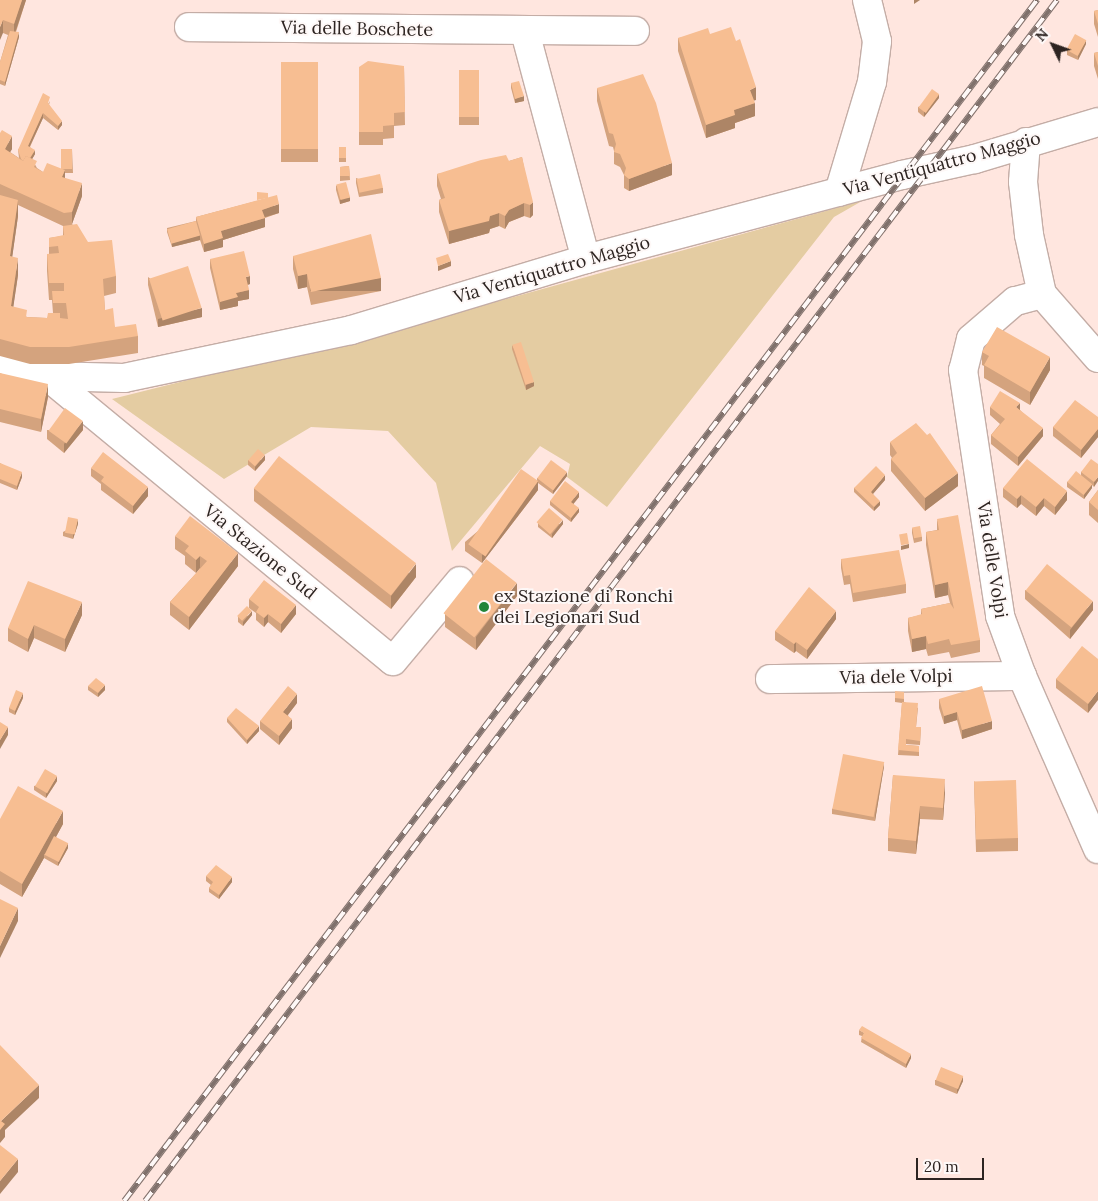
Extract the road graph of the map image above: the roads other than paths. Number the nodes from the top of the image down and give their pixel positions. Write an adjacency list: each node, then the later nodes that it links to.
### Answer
1 (867, 0): 7 (street)
2 (189, 26): 4 (street, Via delle Boschete)
3 (635, 31): 4 (street, Via delle Boschete)
4 (525, 32): 8 (street)
5 (1098, 122): 6 (street, Via Ventiquattro Maggio)
6 (1026, 142): 7 (street, Via Ventiquattro Maggio); 9 (street)
7 (839, 192): 8 (street, Via Ventiquattro Maggio)
8 (586, 259): 12 (street, Via Ventiquattro Maggio)
9 (1042, 294): 10 (street); 14 (street, Via delle Volpi)
10 (1098, 358)
11 (0, 367): 12 (street, Via Ventiquattro Maggio)
12 (48, 376): 13 (street, Via Stazione Sud)
13 (460, 581)
14 (1022, 676): 15 (street, Via dele Volpi); 16 (street, Via delle Volpi)
15 (770, 679)
16 (1098, 849)

